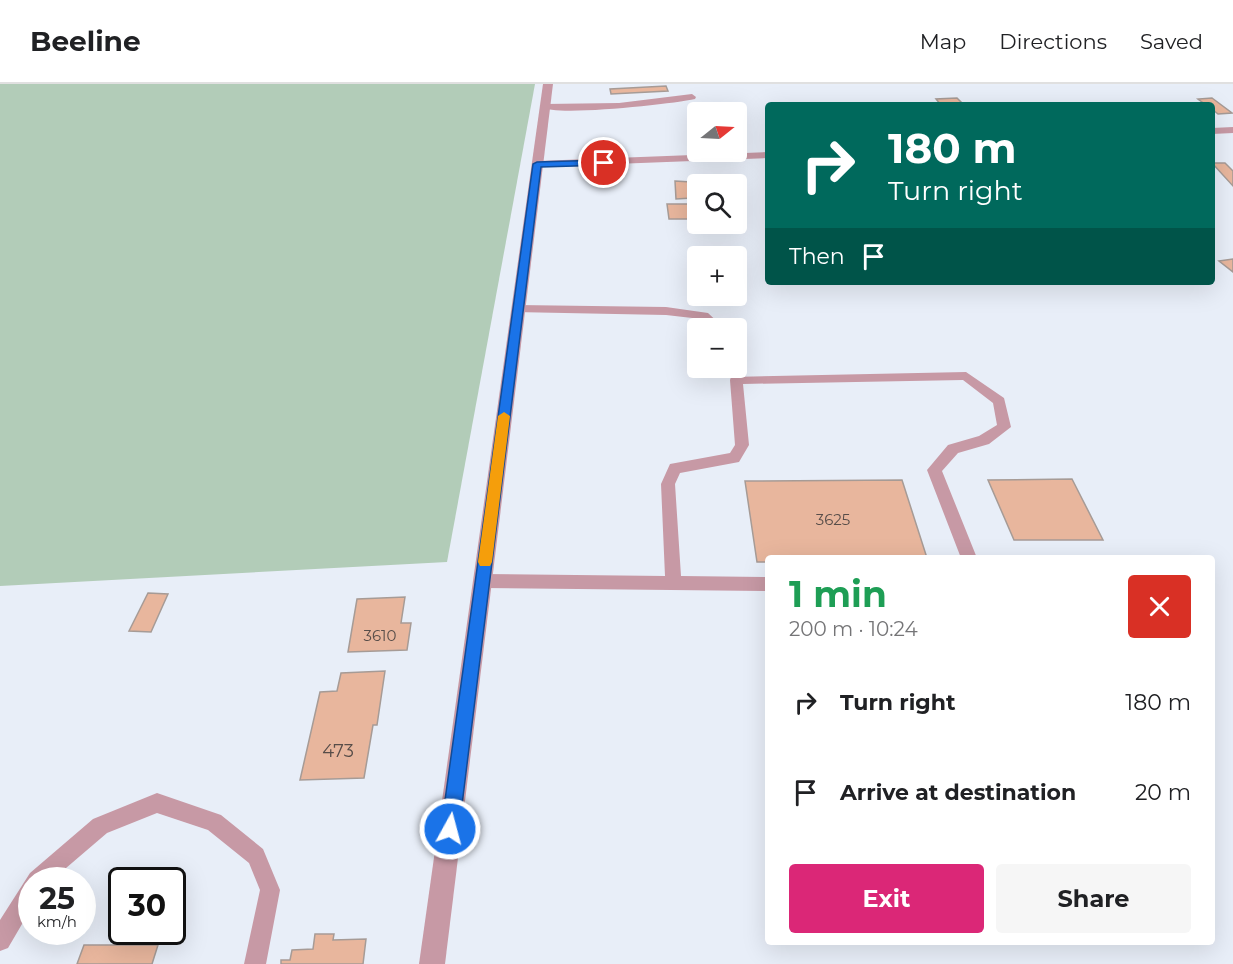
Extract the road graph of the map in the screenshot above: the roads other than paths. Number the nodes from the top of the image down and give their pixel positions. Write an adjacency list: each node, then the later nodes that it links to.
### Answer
1 (548, 84): 3 (street)
2 (692, 97): 3 (lane)
3 (544, 107): 7 (street)
4 (1233, 130): 5 (lane)
5 (1215, 131)
6 (765, 155): 7 (lane)
7 (537, 164): 8 (street)
8 (518, 309): 9 (lane); 13 (street)
9 (706, 318)
10 (747, 374): 12 (lane)
11 (735, 378): 14 (lane)
12 (968, 555)
13 (483, 581): 14 (lane); 20 (street)
14 (673, 584): 15 (lane)
15 (765, 584)
16 (53, 867): 19 (lane)
17 (18, 910): 18 (lane)
18 (0, 940)
19 (255, 964)
20 (432, 964)

